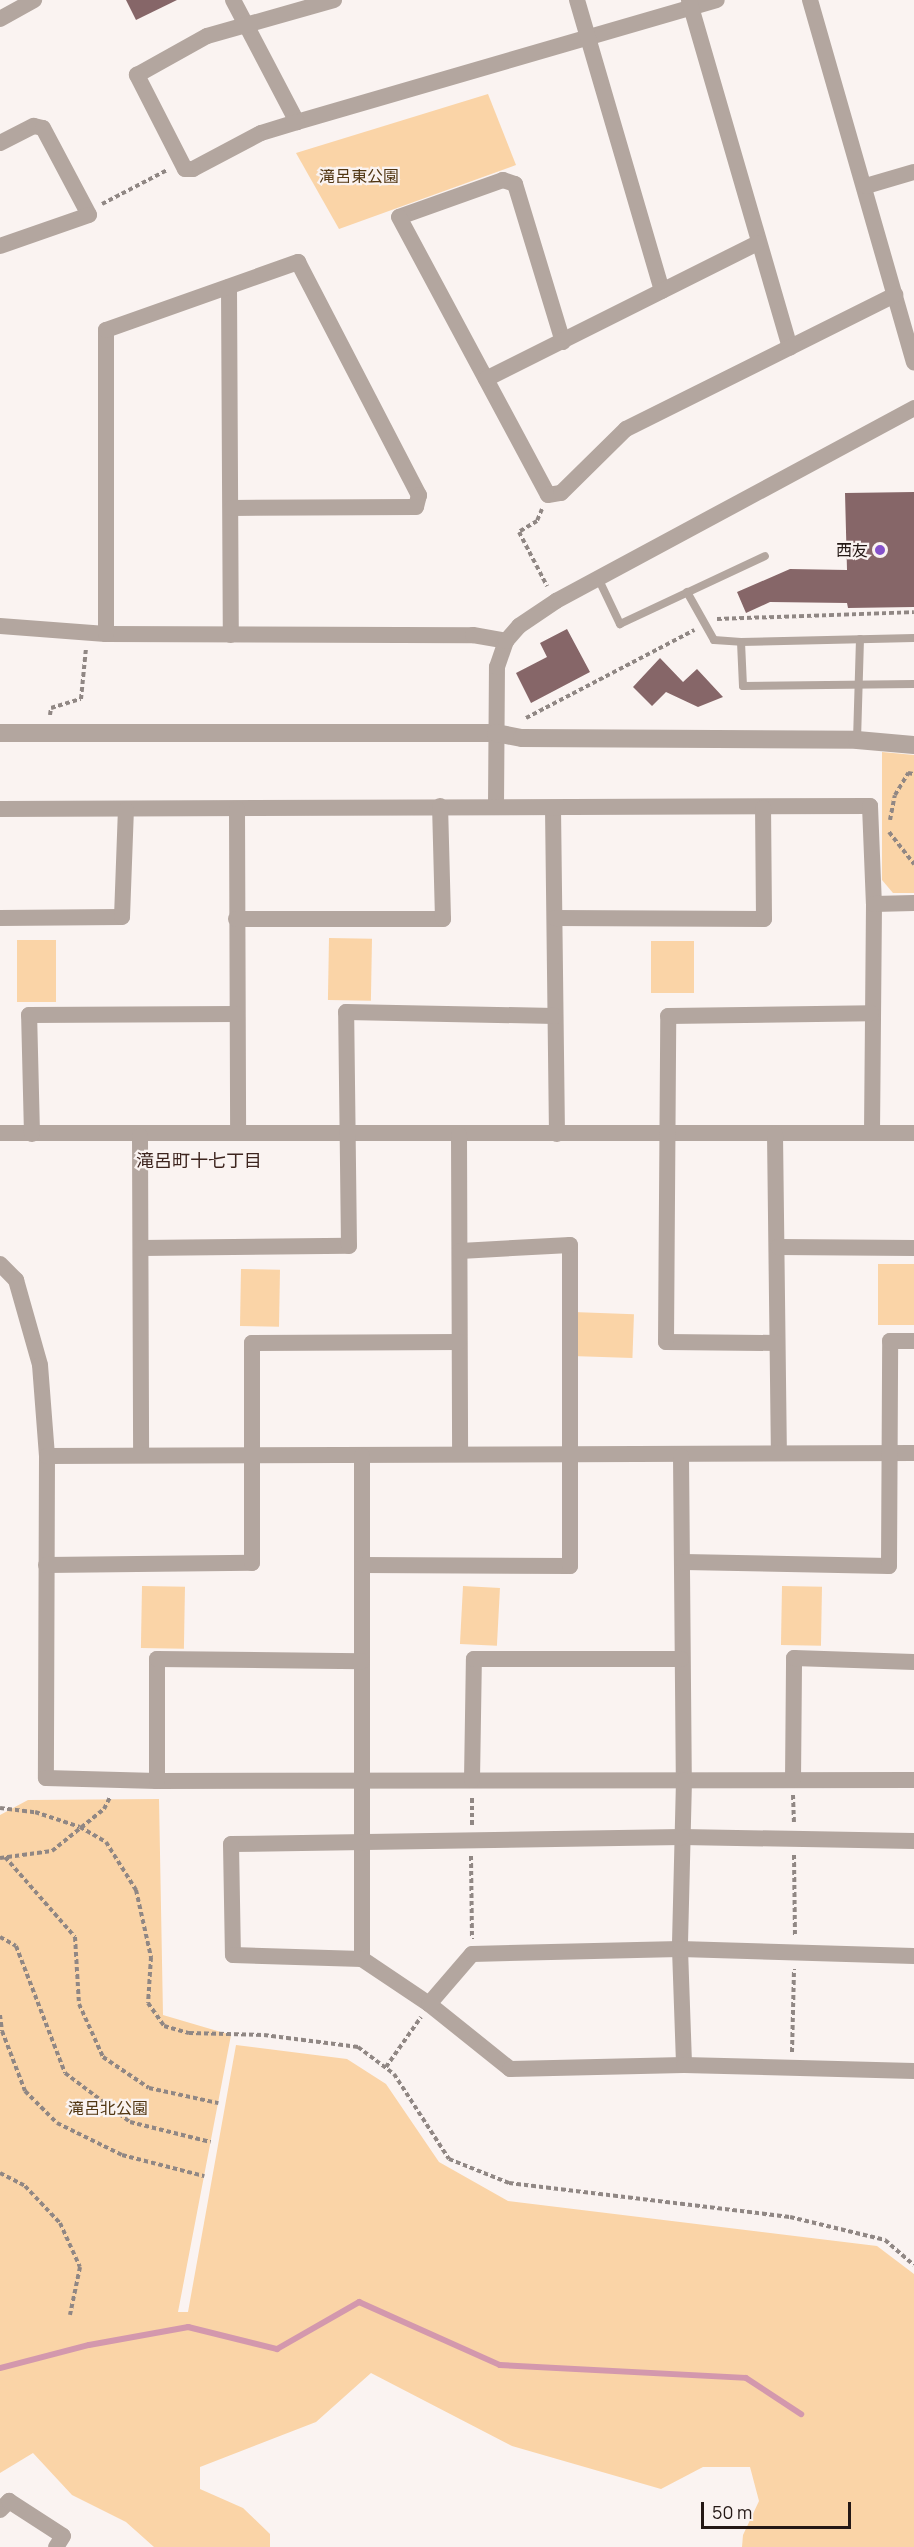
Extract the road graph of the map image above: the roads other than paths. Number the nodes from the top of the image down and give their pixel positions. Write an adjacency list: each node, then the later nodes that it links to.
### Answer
1 (34, 0): 8 (street)
2 (233, 0): 9 (street)
3 (334, 0): 9 (street)
4 (578, 0): 10 (street)
5 (717, 0): 7 (street)
6 (810, 0): 14 (street)
7 (690, 4): 10 (street); 15 (street)
8 (0, 19)
9 (247, 26): 11 (street); 11 (street)
10 (589, 39): 11 (street); 18 (street)
11 (297, 122)
12 (0, 143): 16 (street)
13 (914, 172): 14 (street)
14 (866, 186): 19 (street)
15 (758, 243): 18 (street); 21 (street)
16 (0, 246)
17 (229, 287): 25 (street); 25 (street); 30 (street)
18 (662, 291): 20 (street)
19 (895, 296): 21 (street); 22 (street)
20 (563, 342): 23 (street); 23 (street)
21 (790, 348): 23 (street)
22 (914, 362)
23 (486, 379)
24 (914, 408): 27 (street)
25 (232, 508): 31 (street)
26 (765, 555): 28 (lane)
27 (599, 580): 28 (lane); 34 (street)
28 (687, 592): 35 (lane)
29 (0, 626): 30 (street)
30 (105, 634): 31 (street)
31 (231, 636): 34 (street)
32 (914, 638): 33 (lane)
33 (860, 639): 35 (lane); 36 (lane)
34 (506, 641): 39 (street)
35 (741, 642): 36 (lane)
36 (858, 684): 37 (lane); 40 (lane)
37 (914, 684)
38 (0, 733): 39 (street)
39 (496, 733): 40 (street); 42 (street)
40 (857, 740): 41 (street)
41 (914, 745)
42 (496, 806): 43 (street); 44 (street)
43 (440, 807): 48 (street); 53 (street)
44 (553, 808): 45 (street); 52 (street)
45 (764, 808): 50 (street); 52 (street)
46 (0, 809): 47 (street)
47 (126, 810): 48 (street); 51 (street)
48 (237, 810): 53 (street)
49 (914, 903): 50 (street)
50 (874, 904): 54 (street)
51 (0, 918)
52 (555, 918): 56 (street)
53 (236, 919): 55 (street)
54 (871, 1013): 60 (street); 61 (street)
55 (236, 1014): 57 (street); 63 (street)
56 (555, 1016): 58 (street); 64 (street)
57 (238, 1131): 58 (street); 67 (street)
58 (348, 1132): 66 (street); 69 (street)
59 (0, 1133): 63 (street)
60 (666, 1133): 64 (street); 65 (street); 75 (street)
61 (872, 1133): 62 (street); 65 (street)
62 (914, 1133)
63 (32, 1134): 67 (street)
64 (556, 1134): 66 (street)
65 (775, 1134): 68 (street)
66 (459, 1135): 71 (street)
67 (140, 1136): 69 (street)
68 (778, 1247): 70 (street); 75 (street)
69 (142, 1248): 82 (street)
70 (914, 1248)
71 (459, 1251): 74 (street); 79 (street)
72 (0, 1264): 83 (street)
73 (914, 1341): 78 (street)
74 (459, 1342): 76 (street); 77 (street)
75 (777, 1343): 80 (street)
76 (254, 1452): 82 (street); 84 (street); 87 (street)
77 (460, 1452): 79 (street); 84 (street)
78 (890, 1452): 80 (street); 81 (street); 86 (street)
79 (570, 1453): 85 (street); 88 (street)
80 (779, 1453): 85 (street)
81 (914, 1453)
82 (141, 1454): 83 (street)
83 (47, 1456): 87 (street)
84 (362, 1456): 88 (street)
85 (681, 1456): 86 (street)
86 (684, 1562): 89 (street)
87 (46, 1565): 97 (street)
88 (363, 1565): 90 (street)
89 (681, 1659): 93 (street); 94 (street)
90 (362, 1661): 92 (street); 97 (street)
91 (914, 1662): 95 (street)
92 (364, 1778): 93 (street); 97 (street); 100 (street)
93 (472, 1780): 94 (street)
94 (684, 1780): 95 (street); 98 (street)
95 (793, 1780): 96 (street)
96 (914, 1780)
97 (157, 1781)
98 (682, 1837): 99 (street); 100 (street); 101 (street)
99 (914, 1841)
100 (364, 1842): 103 (street); 103 (street)
101 (680, 1949): 102 (street); 104 (street); 105 (street)
102 (914, 1956)
103 (362, 1959): 104 (street)
104 (429, 2004): 105 (street)
105 (684, 2065): 106 (street)
106 (914, 2071)
107 (0, 2510): 108 (street)
108 (56, 2547)

